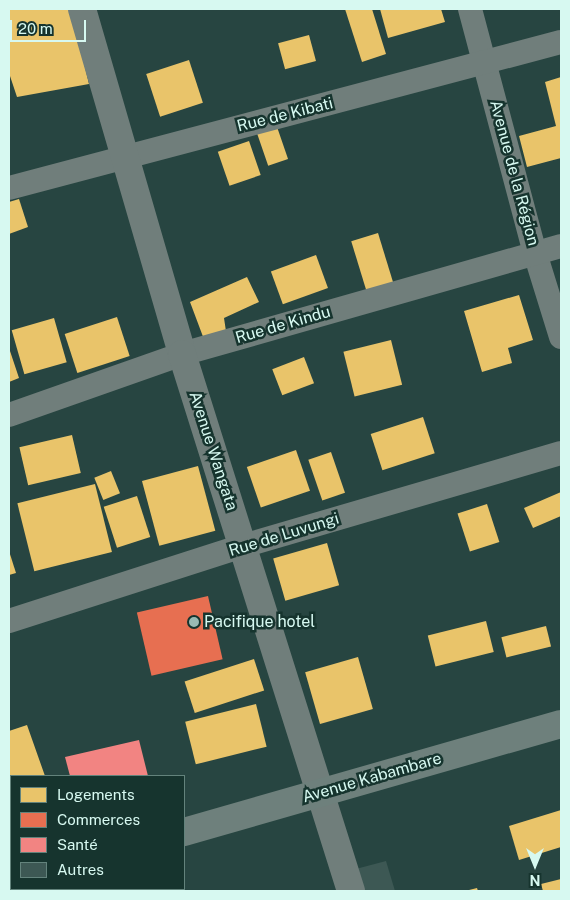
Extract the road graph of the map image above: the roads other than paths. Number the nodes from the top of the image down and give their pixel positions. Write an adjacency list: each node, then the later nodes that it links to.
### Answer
1 (82, 9): 5 (street, Avenue Wangata)
2 (470, 9): 4 (street, Avenue de la Région)
3 (561, 42): 4 (street, Rue de Kibati)
4 (486, 64): 5 (street, Rue de Kibati); 8 (street, Avenue de la Région)
5 (126, 156): 6 (street, Rue de Kibati); 10 (street, Avenue Wangata)
6 (9, 188)
7 (561, 246): 8 (street, Rue de Kindu)
8 (535, 253): 9 (street, Avenue de la Région); 10 (street, Rue de Kindu)
9 (561, 337)
10 (182, 354): 11 (street, Rue de Kindu); 13 (street, Avenue Wangata)
11 (9, 416)
12 (561, 453): 13 (street, Rue de Luvungi)
13 (243, 546): 14 (street, Rue de Luvungi); 16 (street, Avenue Wangata)
14 (9, 621)
15 (561, 724): 16 (main road, Avenue Kabambare)
16 (322, 792): 17 (main road, Avenue Kabambare); 18 (street, Avenue Wangata)
17 (185, 832)
18 (351, 891)

